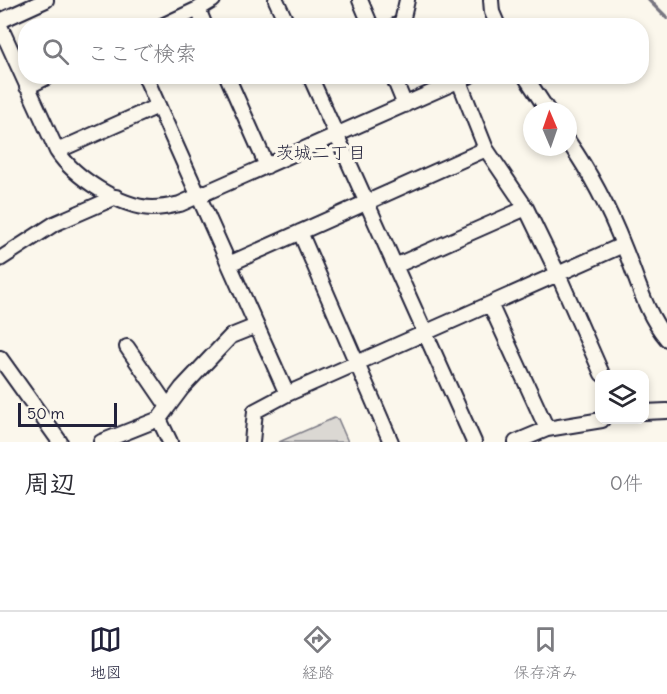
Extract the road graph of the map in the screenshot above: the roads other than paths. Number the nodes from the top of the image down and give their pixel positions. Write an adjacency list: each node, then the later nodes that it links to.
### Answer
1 (46, 0): 14 (street)
2 (213, 0): 7 (street)
3 (276, 0): 10 (street)
4 (360, 0): 11 (street)
5 (408, 0): 12 (street)
6 (491, 0): 13 (street)
7 (198, 9): 8 (street); 9 (street)
8 (179, 18)
9 (202, 18)
10 (284, 18)
11 (368, 18)
12 (403, 18)
13 (495, 18)
14 (0, 21)
15 (0, 26): 16 (street)
16 (18, 67)
17 (26, 84): 26 (street)
18 (33, 84): 26 (street)
19 (149, 84): 28 (street)
20 (231, 84): 34 (street)
21 (313, 84): 30 (street)
22 (396, 84): 29 (street)
23 (453, 84): 29 (street)
24 (466, 84): 31 (street)
25 (530, 84): 27 (street)
26 (27, 87): 32 (street)
27 (542, 102)
28 (158, 105): 32 (street); 36 (street)
29 (405, 105): 30 (street)
30 (336, 136): 34 (street); 37 (street)
31 (486, 149): 37 (street); 38 (street)
32 (57, 151): 35 (street)
33 (577, 154): 40 (street)
34 (267, 166): 36 (street)
35 (116, 197): 36 (street); 41 (street)
36 (198, 197): 42 (street)
37 (367, 202): 39 (street); 43 (street)
38 (526, 208): 43 (street); 44 (street)
39 (300, 232): 42 (street); 51 (street)
40 (623, 244): 44 (street); 48 (street)
41 (0, 260)
42 (229, 264): 46 (street)
43 (395, 266): 47 (street)
44 (558, 274): 45 (street); 52 (street)
45 (490, 304): 47 (street); 59 (street)
46 (256, 326): 53 (street); 54 (street)
47 (425, 332): 51 (street); 65 (street)
48 (667, 338)
49 (127, 347): 54 (street)
50 (0, 358): 60 (street)
51 (357, 363): 53 (street); 64 (street)
52 (600, 370)
53 (287, 394): 63 (street)
54 (168, 407): 57 (street)
55 (667, 411): 56 (street)
56 (649, 412)
57 (159, 420): 61 (street); 62 (street)
58 (595, 421): 59 (street)
59 (547, 429): 66 (street)
60 (60, 442)
61 (101, 442)
62 (170, 442)
63 (252, 442)
64 (391, 442)
65 (474, 442)
66 (516, 442)

